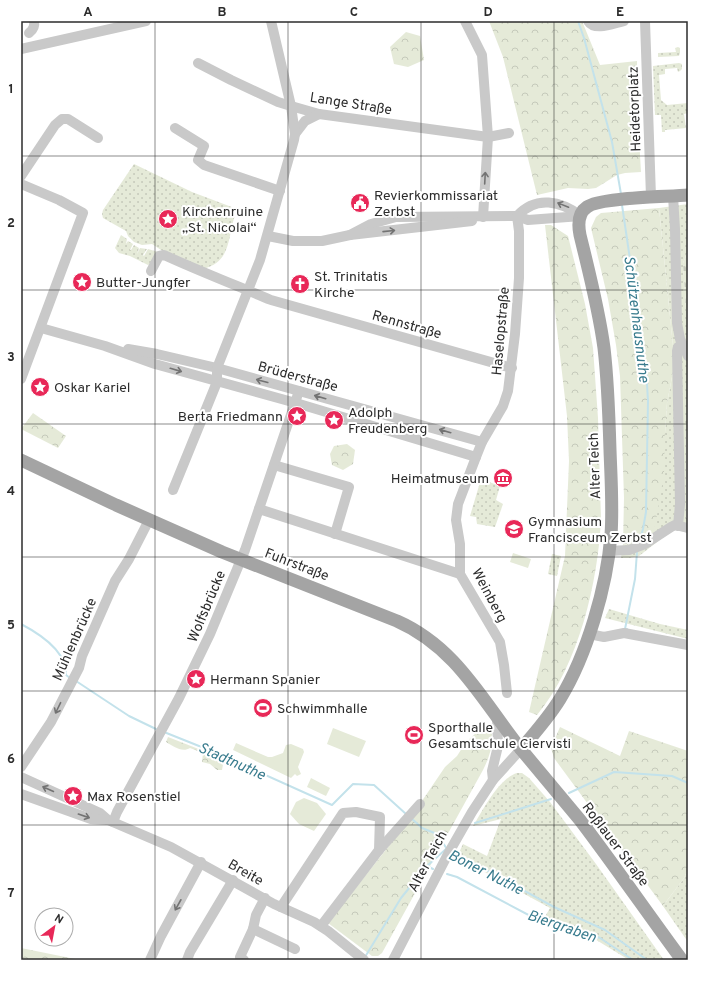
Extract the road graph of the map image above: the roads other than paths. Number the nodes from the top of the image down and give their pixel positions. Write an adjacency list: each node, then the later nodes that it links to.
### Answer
1 (34, 21): 8 (street)
2 (146, 21): 9 (street)
3 (271, 21): 12 (street)
4 (464, 21): 17 (street)
5 (624, 21): 7 (street)
6 (644, 21): 24 (street, Heidetorplatz)
7 (591, 24)
8 (25, 32): 9 (street)
9 (32, 47): 10 (street)
10 (21, 49)
11 (198, 63): 12 (street, Lange Straße)
12 (291, 106): 13 (street, Lange Straße); 16 (street)
13 (319, 114): 16 (street); 17 (street, Lange Straße)
14 (175, 128): 21 (street)
15 (509, 133): 17 (street, Lange Straße)
16 (295, 134): 21 (street)
17 (488, 137): 27 (street, one-way to 17)
18 (98, 138): 19 (street)
19 (21, 176)
20 (21, 184): 31 (street)
21 (280, 191): 28 (street)
22 (688, 195): 23 (main road)
23 (673, 196): 24 (main road); 32 (street)
24 (645, 197): 26 (main road)
25 (517, 216): 26 (street); 26 (street, one-way to 25); 27 (street); 36 (street, Haselopstraße)
26 (580, 216): 50 (main road, Alter Teich)
27 (483, 217): 28 (street)
28 (268, 236): 30 (street)
29 (151, 271): 30 (street, Rennstraße)
30 (249, 291): 35 (street); 36 (street, Rennstraße)
31 (41, 328): 33 (street, Brüderstraße); 37 (street)
32 (682, 345): 34 (street); 48 (street)
33 (105, 346): 35 (street, Brüderstraße); 38 (street, Brüderstraße, one-way to 38)
34 (688, 356)
35 (217, 368): 38 (street); 39 (street, Brüderstraße, one-way to 35)
36 (512, 368): 41 (street, Haselopstraße)
37 (21, 379)
38 (218, 382): 40 (street, Brüderstraße); 45 (street)
39 (299, 391): 40 (street, Wolfsbrücke); 41 (street, Brüderstraße, one-way to 39)
40 (296, 403): 42 (street, Brüderstraße); 44 (street, Wolfsbrücke)
41 (482, 442): 42 (street, Weinberg)
42 (476, 457): 52 (street, Weinberg)
43 (21, 460): 47 (main road, Fuhrstraße)
44 (274, 465): 46 (street, Wolfsbrücke); 49 (street)
45 (174, 490)
46 (259, 509): 49 (street); 51 (street, Wolfsbrücke)
47 (149, 520): 51 (main road, Fuhrstraße); 58 (street, Mühlenbrücke, one-way to 58)
48 (683, 527): 50 (street)
49 (335, 534): 52 (street)
50 (609, 551): 53 (main road, Alter Teich)
51 (241, 560): 56 (main road, Fuhrstraße); 63 (street, Wolfsbrücke)
52 (460, 574): 55 (street, Weinberg)
53 (589, 634): 54 (street); 57 (main road, Alter Teich)
54 (688, 645)
55 (507, 693)
56 (497, 718): 57 (main road, Fuhrstraße); 60 (street, Alter Teich)
57 (521, 749): 60 (street, Alter Teich); 77 (main road, Roßlauer Straße)
58 (21, 767)
59 (21, 777): 63 (street, Breite, one-way to 59)
60 (492, 780): 76 (street, Alter Teich)
61 (21, 794): 63 (street, Breite, one-way to 63)
62 (420, 804): 64 (street)
63 (110, 821): 65 (street, Breite)
64 (379, 850): 68 (street); 69 (street)
65 (198, 866): 66 (street, Breite); 73 (street, one-way to 73)
66 (233, 880): 67 (street, Breite); 74 (street)
67 (265, 898): 68 (street, Breite); 70 (street)
68 (280, 907): 69 (street, Breite)
69 (321, 926): 72 (street, Breite)
70 (253, 929): 71 (street); 75 (street)
71 (295, 949)
72 (361, 958)
73 (150, 960)
74 (187, 960)
75 (244, 960)
76 (393, 960)
77 (682, 960)

